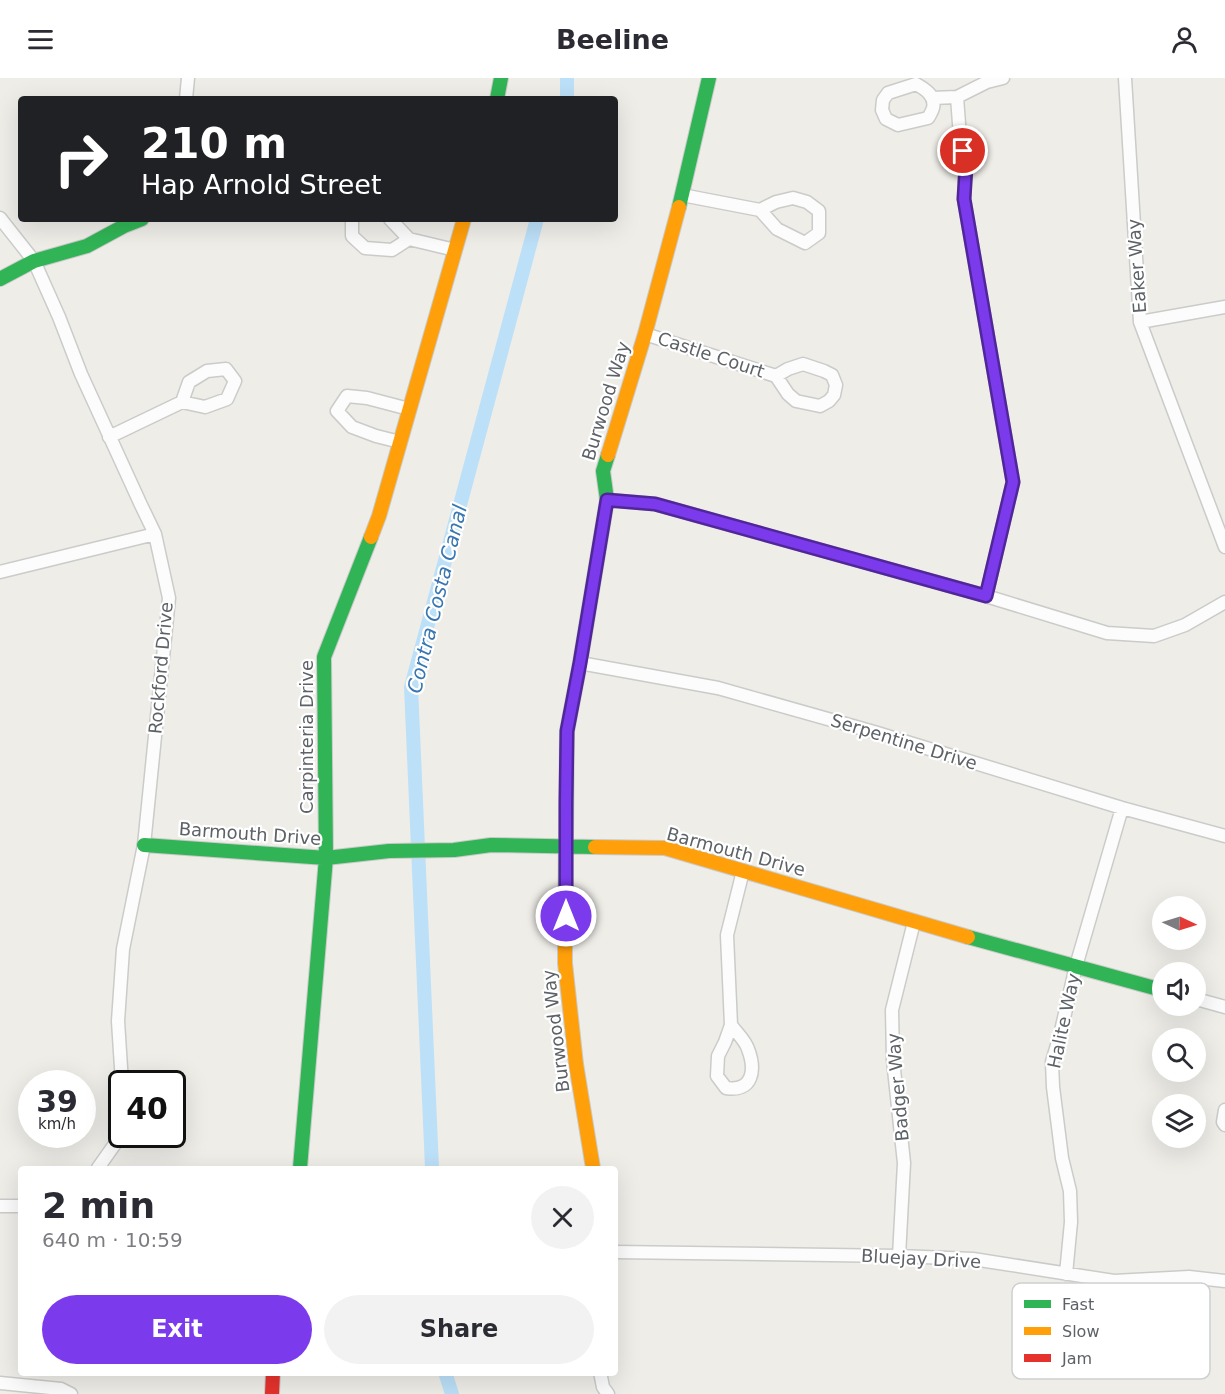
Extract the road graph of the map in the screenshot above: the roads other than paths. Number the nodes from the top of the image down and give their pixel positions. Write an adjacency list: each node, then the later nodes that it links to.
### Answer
1 (188, 78): 6 (street)
2 (501, 78): 7 (street)
3 (709, 78): 10 (street, Burwood Way)
4 (1003, 78): 8 (street)
5 (1125, 78): 22 (street, Eaker Way)
6 (186, 96)
7 (498, 96)
8 (957, 97): 9 (street); 33 (street)
9 (932, 98)
10 (682, 195): 11 (street); 23 (street, Burwood Way)
11 (760, 210): 11 (street)
12 (0, 218): 19 (street, Rockford Drive)
13 (134, 222): 19 (street)
14 (352, 222): 17 (street)
15 (393, 222): 17 (street)
16 (463, 222): 18 (street, Carpinteria Drive)
17 (409, 240): 18 (street)
18 (455, 250): 26 (street, Carpinteria Drive)
19 (34, 261): 20 (street); 27 (street, Rockford Drive)
20 (0, 279)
21 (1225, 307): 22 (street)
22 (1140, 322): 31 (street, Eaker Way)
23 (645, 334): 24 (street, Castle Court); 29 (street, Burwood Way)
24 (776, 376): 24 (street, Castle Court)
25 (182, 402): 27 (street)
26 (409, 409): 28 (street, Carpinteria Drive); 28 (street)
27 (109, 436): 30 (street, Rockford Drive)
28 (400, 442): 40 (street, Carpinteria Drive)
29 (607, 500): 33 (street); 35 (street, Burwood Way)
30 (156, 534): 32 (street); 38 (street, Rockford Drive)
31 (1225, 546)
32 (0, 572)
33 (986, 596): 34 (street)
34 (1225, 602)
35 (580, 663): 36 (street, Serpentine Drive); 39 (street, Burwood Way)
36 (1122, 808): 37 (street, Serpentine Drive); 43 (street, Halite Way)
37 (1225, 836)
38 (144, 845): 40 (street, Barmouth Drive); 48 (street, Rockford Drive)
39 (566, 846): 40 (street, Barmouth Drive); 41 (street, Barmouth Drive); 54 (street, Burwood Way)
40 (326, 858): 53 (street, Carpinteria Drive)
41 (743, 871): 42 (street, Barmouth Drive); 47 (street)
42 (914, 922): 43 (street, Barmouth Drive); 58 (street, Badger Way)
43 (1076, 966): 44 (street, Barmouth Drive); 59 (street, Halite Way)
44 (1152, 987)
45 (1206, 1002): 46 (street)
46 (1225, 1007)
47 (731, 1025): 47 (street)
48 (121, 1070)
49 (1225, 1110): 50 (street)
50 (1225, 1125)
51 (112, 1148): 52 (street)
52 (99, 1166)
53 (300, 1166)
54 (593, 1166)
55 (0, 1206): 56 (street)
56 (18, 1206)
57 (618, 1252): 58 (street, Bluejay Drive)
58 (899, 1256): 59 (street, Bluejay Drive)
59 (1066, 1274): 60 (street, Bluejay Drive)
60 (1225, 1281)
61 (273, 1376): 65 (street)
62 (601, 1376): 66 (street)
63 (0, 1383): 64 (street)
64 (71, 1394)
65 (272, 1394)
66 (608, 1394)

